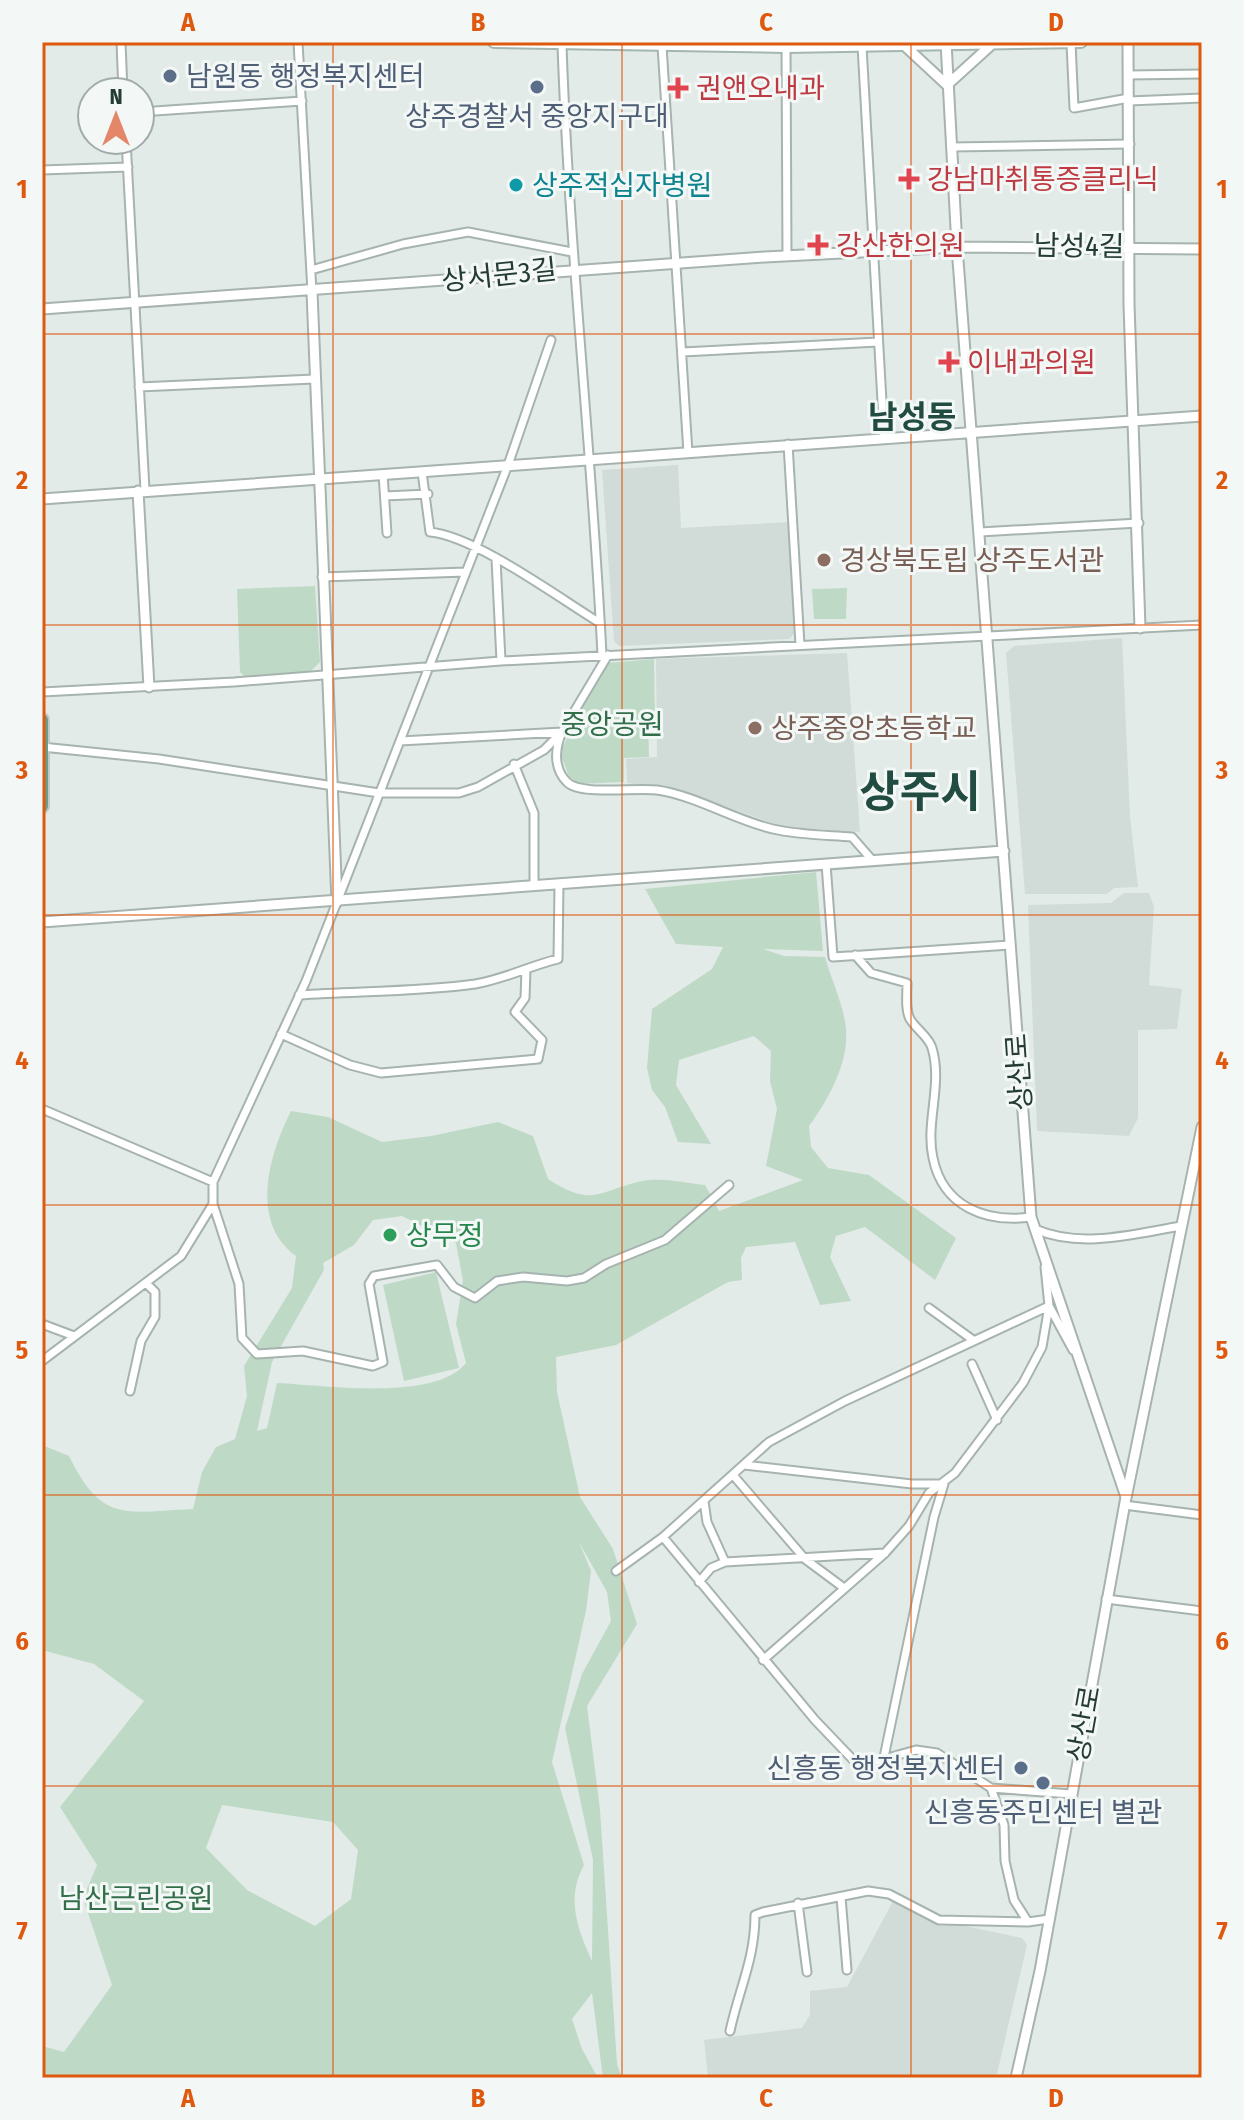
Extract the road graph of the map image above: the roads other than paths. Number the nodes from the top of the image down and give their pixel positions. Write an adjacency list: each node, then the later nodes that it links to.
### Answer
1 (121, 42): 17 (street)
2 (298, 42): 21 (street)
3 (494, 42): 6 (main road)
4 (1081, 42): 7 (main road)
5 (1128, 42): 16 (street)
6 (523, 43): 12 (main road)
7 (1071, 43): 11 (main road); 20 (street)
8 (786, 44): 13 (main road); 14 (main road); 33 (street)
9 (907, 44): 10 (main road); 13 (main road); 18 (street)
10 (946, 44): 11 (main road); 18 (street, 상산로)
11 (988, 44): 18 (street)
12 (562, 45): 14 (main road); 32 (street)
13 (870, 45): 31 (street)
14 (662, 46): 34 (street)
15 (1202, 74): 16 (street)
16 (1129, 75): 20 (street)
17 (122, 76)
18 (947, 85): 24 (street, 상산로)
19 (1202, 98): 20 (street)
20 (1129, 99): 23 (street)
21 (302, 101): 22 (street); 36 (street)
22 (156, 111)
23 (1130, 144): 24 (street); 29 (street)
24 (951, 147): 28 (street, 상산로)
25 (127, 156): 26 (street)
26 (128, 167): 27 (street); 38 (street)
27 (42, 170)
28 (957, 247): 29 (street, 남성4길); 31 (street, 상서문3길); 47 (street, 상산로)
29 (1128, 247): 30 (street, 남성4길); 46 (street)
30 (1202, 249)
31 (873, 251): 33 (street, 상서문3길); 41 (street)
32 (572, 252): 35 (street); 36 (street)
33 (787, 256): 34 (street, 상서문3길)
34 (678, 264): 35 (street, 상서문3길); 42 (street)
35 (576, 268): 37 (street, 상서문3길); 51 (street)
36 (311, 270): 37 (street)
37 (312, 292): 38 (street, 상서문3길); 43 (street)
38 (134, 303): 39 (street, 상서문3길); 44 (street)
39 (42, 309)
40 (551, 340): 52 (street)
41 (878, 342): 42 (street); 48 (street)
42 (683, 352): 50 (street)
43 (314, 379): 44 (street); 55 (street)
44 (139, 387): 56 (street)
45 (1202, 416): 46 (street)
46 (1135, 420): 47 (street); 60 (street)
47 (973, 431): 48 (street); 61 (street, 상산로)
48 (884, 437): 49 (street)
49 (788, 444): 50 (street); 71 (street)
50 (688, 453): 51 (street)
51 (591, 460): 52 (street); 67 (street)
52 (508, 465): 53 (street); 63 (street)
53 (422, 472): 54 (street); 57 (street)
54 (383, 474): 55 (street); 58 (street)
55 (317, 479): 56 (street); 66 (street)
56 (141, 491): 59 (street); 76 (street)
57 (428, 494): 58 (street); 63 (street)
58 (385, 496): 62 (street)
59 (42, 499)
60 (1139, 523): 61 (street); 69 (street)
61 (980, 532): 70 (street, 상산로)
62 (387, 533)
63 (474, 546): 64 (street); 65 (street)
64 (496, 559): 67 (street); 73 (street)
65 (465, 572): 66 (street); 74 (street)
66 (322, 577): 75 (street)
67 (600, 623): 72 (street)
68 (1202, 625): 69 (street)
69 (1140, 628): 70 (street)
70 (987, 637): 71 (street); 86 (street, 상산로)
71 (800, 645): 72 (street)
72 (605, 655): 73 (street); 79 (street)
73 (501, 661): 74 (street)
74 (431, 665): 75 (street); 80 (street)
75 (327, 675): 76 (street); 83 (street)
76 (149, 687): 77 (street)
77 (42, 692)
78 (42, 720): 81 (main road)
79 (562, 732): 80 (street); 82 (street); 87 (street)
80 (400, 741): 84 (street)
81 (43, 747): 83 (street); 85 (main road)
82 (514, 764): 84 (street); 90 (street)
83 (333, 787): 84 (street); 91 (street)
84 (379, 793): 91 (street)
85 (42, 806)
86 (1004, 851): 87 (street); 93 (street, 상산로)
87 (873, 861): 88 (street)
88 (826, 864): 89 (street); 94 (street)
89 (559, 884): 90 (street); 95 (street)
90 (534, 886): 91 (street)
91 (337, 902): 92 (street); 96 (street)
92 (42, 922)
93 (1010, 945): 94 (street); 103 (street, 상산로)
94 (855, 955): 103 (street)
95 (526, 969): 96 (street); 97 (street)
96 (299, 995): 97 (street)
97 (281, 1034): 100 (street)
98 (42, 1109): 100 (street)
99 (1202, 1127): 104 (street)
100 (213, 1182): 102 (street)
101 (729, 1185): 102 (street)
102 (213, 1204): 107 (street)
103 (1031, 1217): 105 (street, 상산로)
104 (1181, 1226): 105 (street); 122 (street)
105 (1035, 1229): 106 (street, 상산로)
106 (1044, 1257): 108 (street); 115 (street, 상산로)
107 (146, 1283): 111 (street); 116 (street)
108 (1049, 1306): 112 (street); 115 (street); 117 (street)
109 (929, 1308): 112 (street)
110 (42, 1324): 111 (street)
111 (74, 1336): 113 (street)
112 (973, 1340): 118 (street)
113 (42, 1361)
114 (972, 1364): 117 (street)
115 (1088, 1379): 122 (street, 상산로)
116 (130, 1391)
117 (997, 1420): 120 (street)
118 (744, 1465): 119 (street); 120 (street)
119 (733, 1475): 121 (street); 126 (street)
120 (944, 1484): 125 (street); 134 (street)
121 (704, 1501): 124 (street); 127 (street)
122 (1124, 1505): 123 (street); 131 (street, 상산로)
123 (1202, 1515)
124 (663, 1537): 128 (street); 129 (street)
125 (885, 1553): 126 (street); 130 (street)
126 (807, 1560): 127 (street); 130 (street)
127 (725, 1562): 129 (street)
128 (616, 1571)
129 (699, 1582): 133 (street)
130 (844, 1588): 133 (street)
131 (1106, 1599): 132 (street); 136 (street, 상산로)
132 (1202, 1611)
133 (763, 1660): 134 (street)
134 (883, 1762): 135 (street)
135 (991, 1788): 136 (street); 140 (street)
136 (1071, 1794): 139 (street, 상산로)
137 (841, 1897): 138 (street); 140 (street); 141 (street)
138 (798, 1903): 142 (street); 143 (street)
139 (1049, 1919): 140 (street); 144 (street, 상산로)
140 (1028, 1922)
141 (847, 1970)
142 (807, 1972)
143 (730, 2031)
144 (1016, 2078)

